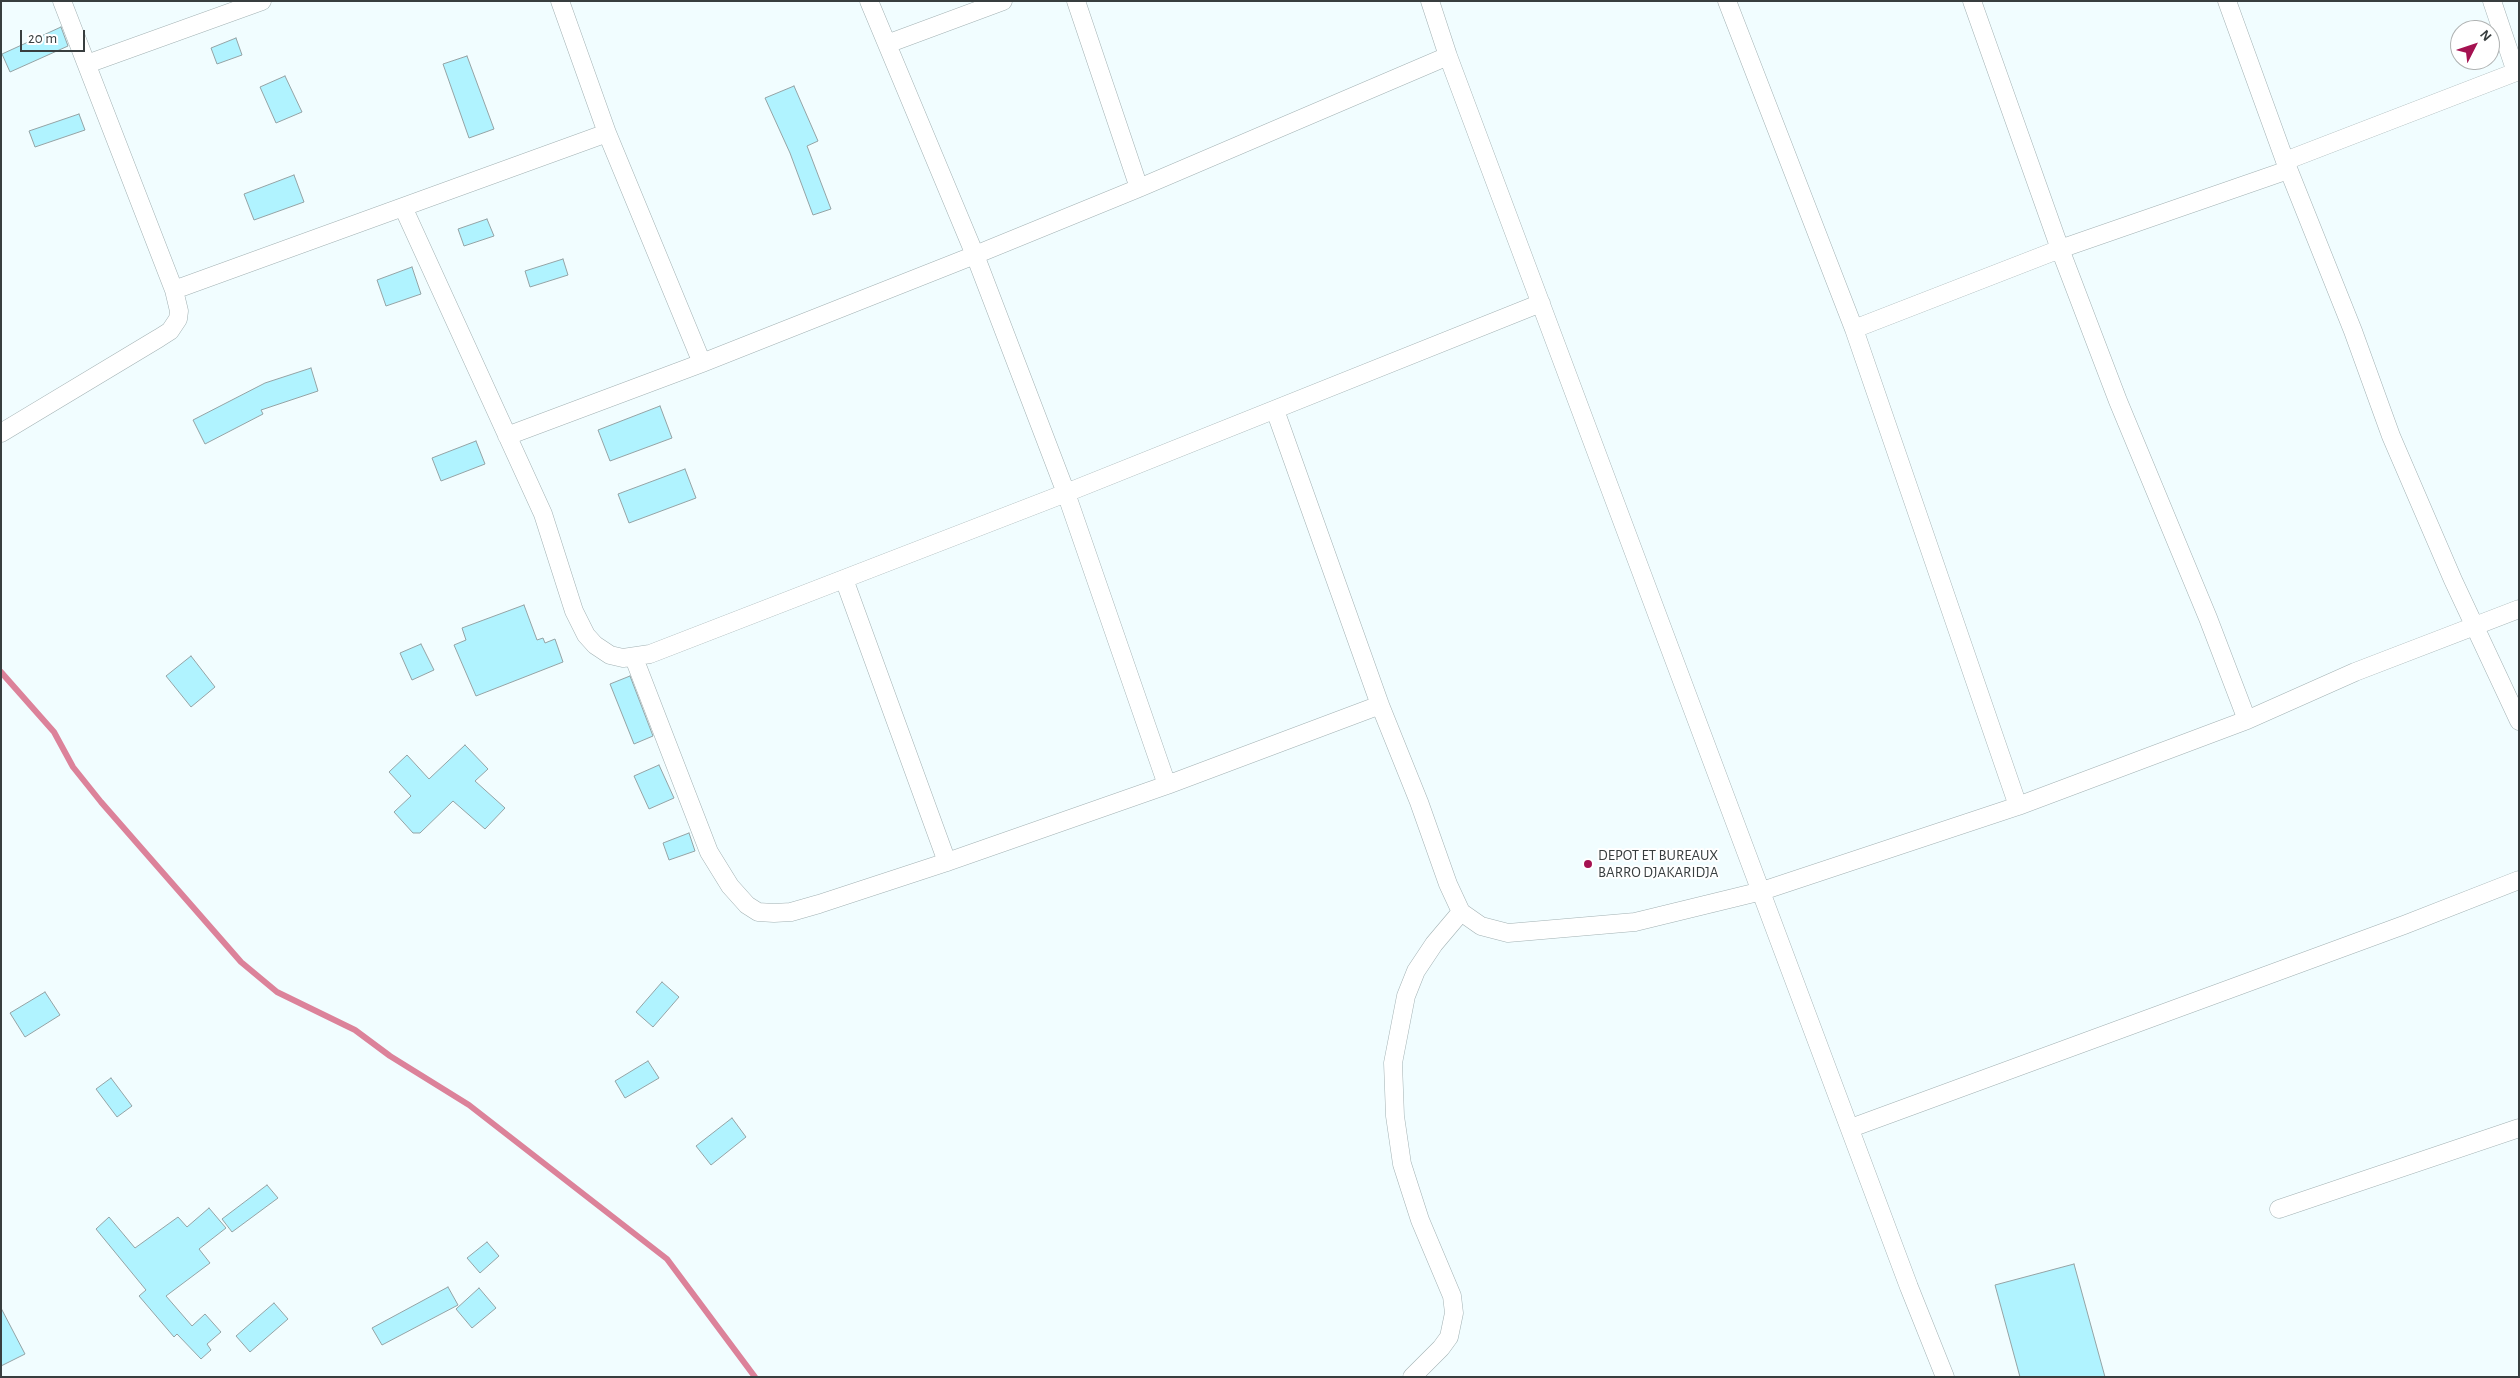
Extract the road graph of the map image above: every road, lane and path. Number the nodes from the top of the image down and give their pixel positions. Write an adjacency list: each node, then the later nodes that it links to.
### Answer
1 (62, 1): 14 (street)
2 (262, 1): 14 (street)
3 (560, 1): 16 (street)
4 (869, 1): 12 (street)
5 (1003, 1): 12 (street)
6 (1076, 1): 18 (street)
7 (1430, 1): 13 (street)
8 (1728, 1): 24 (street)
9 (1972, 1): 20 (street)
10 (2227, 1): 17 (street)
11 (2492, 1): 15 (street)
12 (887, 44): 21 (street)
13 (1448, 56): 18 (street); 23 (street)
14 (86, 64): 22 (street)
15 (2517, 71): 17 (street)
16 (607, 133): 19 (street); 25 (street)
17 (2287, 166): 20 (street); 32 (street)
18 (1139, 188): 21 (street)
19 (403, 207): 22 (street); 28 (street)
20 (2060, 249): 24 (street); 35 (street)
21 (974, 255): 25 (street); 29 (street)
22 (174, 290): 27 (street)
23 (1541, 303): 26 (street); 41 (street)
24 (1854, 329): 38 (street)
25 (702, 363): 28 (street)
26 (1275, 410): 29 (street); 34 (street)
27 (1, 433)
28 (507, 436): 33 (street)
29 (1066, 493): 30 (street); 37 (street)
30 (844, 579): 33 (street); 39 (street)
31 (2519, 609): 32 (street)
32 (2476, 626): 35 (street); 36 (street)
33 (634, 658): 39 (street)
34 (1380, 705): 37 (street); 42 (street)
35 (2247, 720): 38 (street)
36 (2519, 720)
37 (1167, 785): 39 (street)
38 (2018, 806): 41 (street)
39 (947, 862)
40 (2519, 880): 43 (street)
41 (1762, 891): 42 (street); 43 (street)
42 (1461, 912): 46 (street)
43 (1851, 1128): 47 (street)
44 (2519, 1128): 45 (street)
45 (2279, 1209)
46 (1412, 1377)
47 (1946, 1377)

